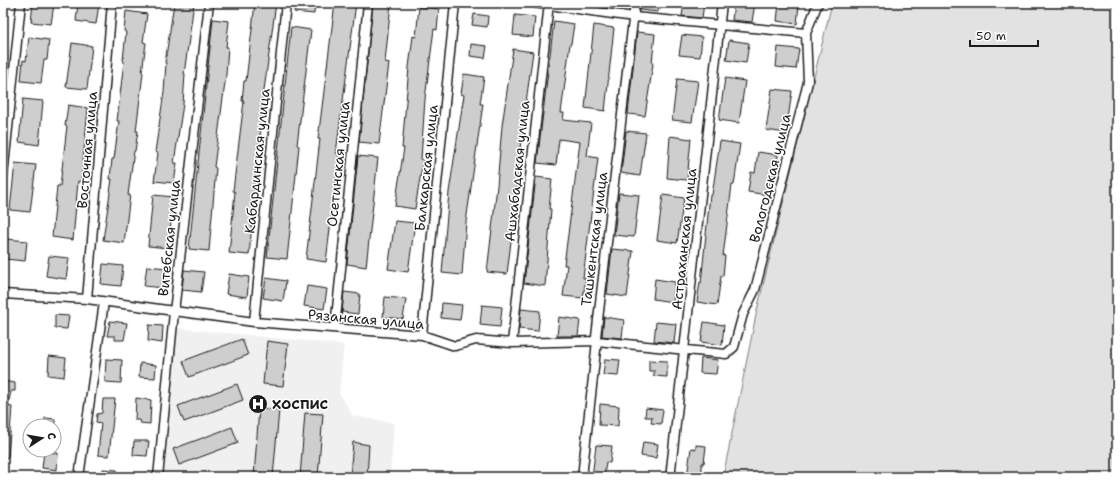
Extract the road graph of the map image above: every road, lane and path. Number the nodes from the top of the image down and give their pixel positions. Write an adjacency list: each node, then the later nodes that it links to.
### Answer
1 (21, 3): 15 (street)
2 (112, 3): 17 (street, Восточная улица)
3 (209, 3): 19 (street, Витебская улица)
4 (286, 3): 20 (street, Кабардинская улица)
5 (368, 3): 21 (street, Осетинская улица)
6 (455, 3): 22 (street, Балкарская улица)
7 (534, 3): 11 (street)
8 (635, 3): 12 (street, Ташкентская улица)
9 (722, 3): 13 (street, Астраханская улица)
10 (818, 3): 14 (street, Вологодская улица)
11 (548, 4): 12 (street); 24 (street, Ашхабадская улица)
12 (634, 17): 13 (street); 23 (street, Ташкентская улица)
13 (720, 26): 14 (street); 25 (street, Астраханская улица)
14 (806, 33): 26 (street, Вологодская улица)
15 (3, 176)
16 (3, 294): 17 (street, Рязанская улица)
17 (87, 299): 18 (street, Рязанская улица)
18 (104, 302): 19 (street, Рязанская улица); 27 (street)
19 (174, 312): 20 (street, Рязанская улица); 28 (street, Витебская улица)
20 (254, 322): 21 (street, Рязанская улица)
21 (335, 328): 22 (street, Рязанская улица)
22 (422, 335): 24 (street, Рязанская улица)
23 (597, 341): 24 (street, Рязанская улица); 25 (street, Рязанская улица); 29 (street, Ташкентская улица)
24 (512, 342)
25 (685, 350): 26 (street, Рязанская улица); 30 (street, Астраханская улица)
26 (726, 354)
27 (79, 477)
28 (158, 477)
29 (582, 477)
30 (671, 477)

